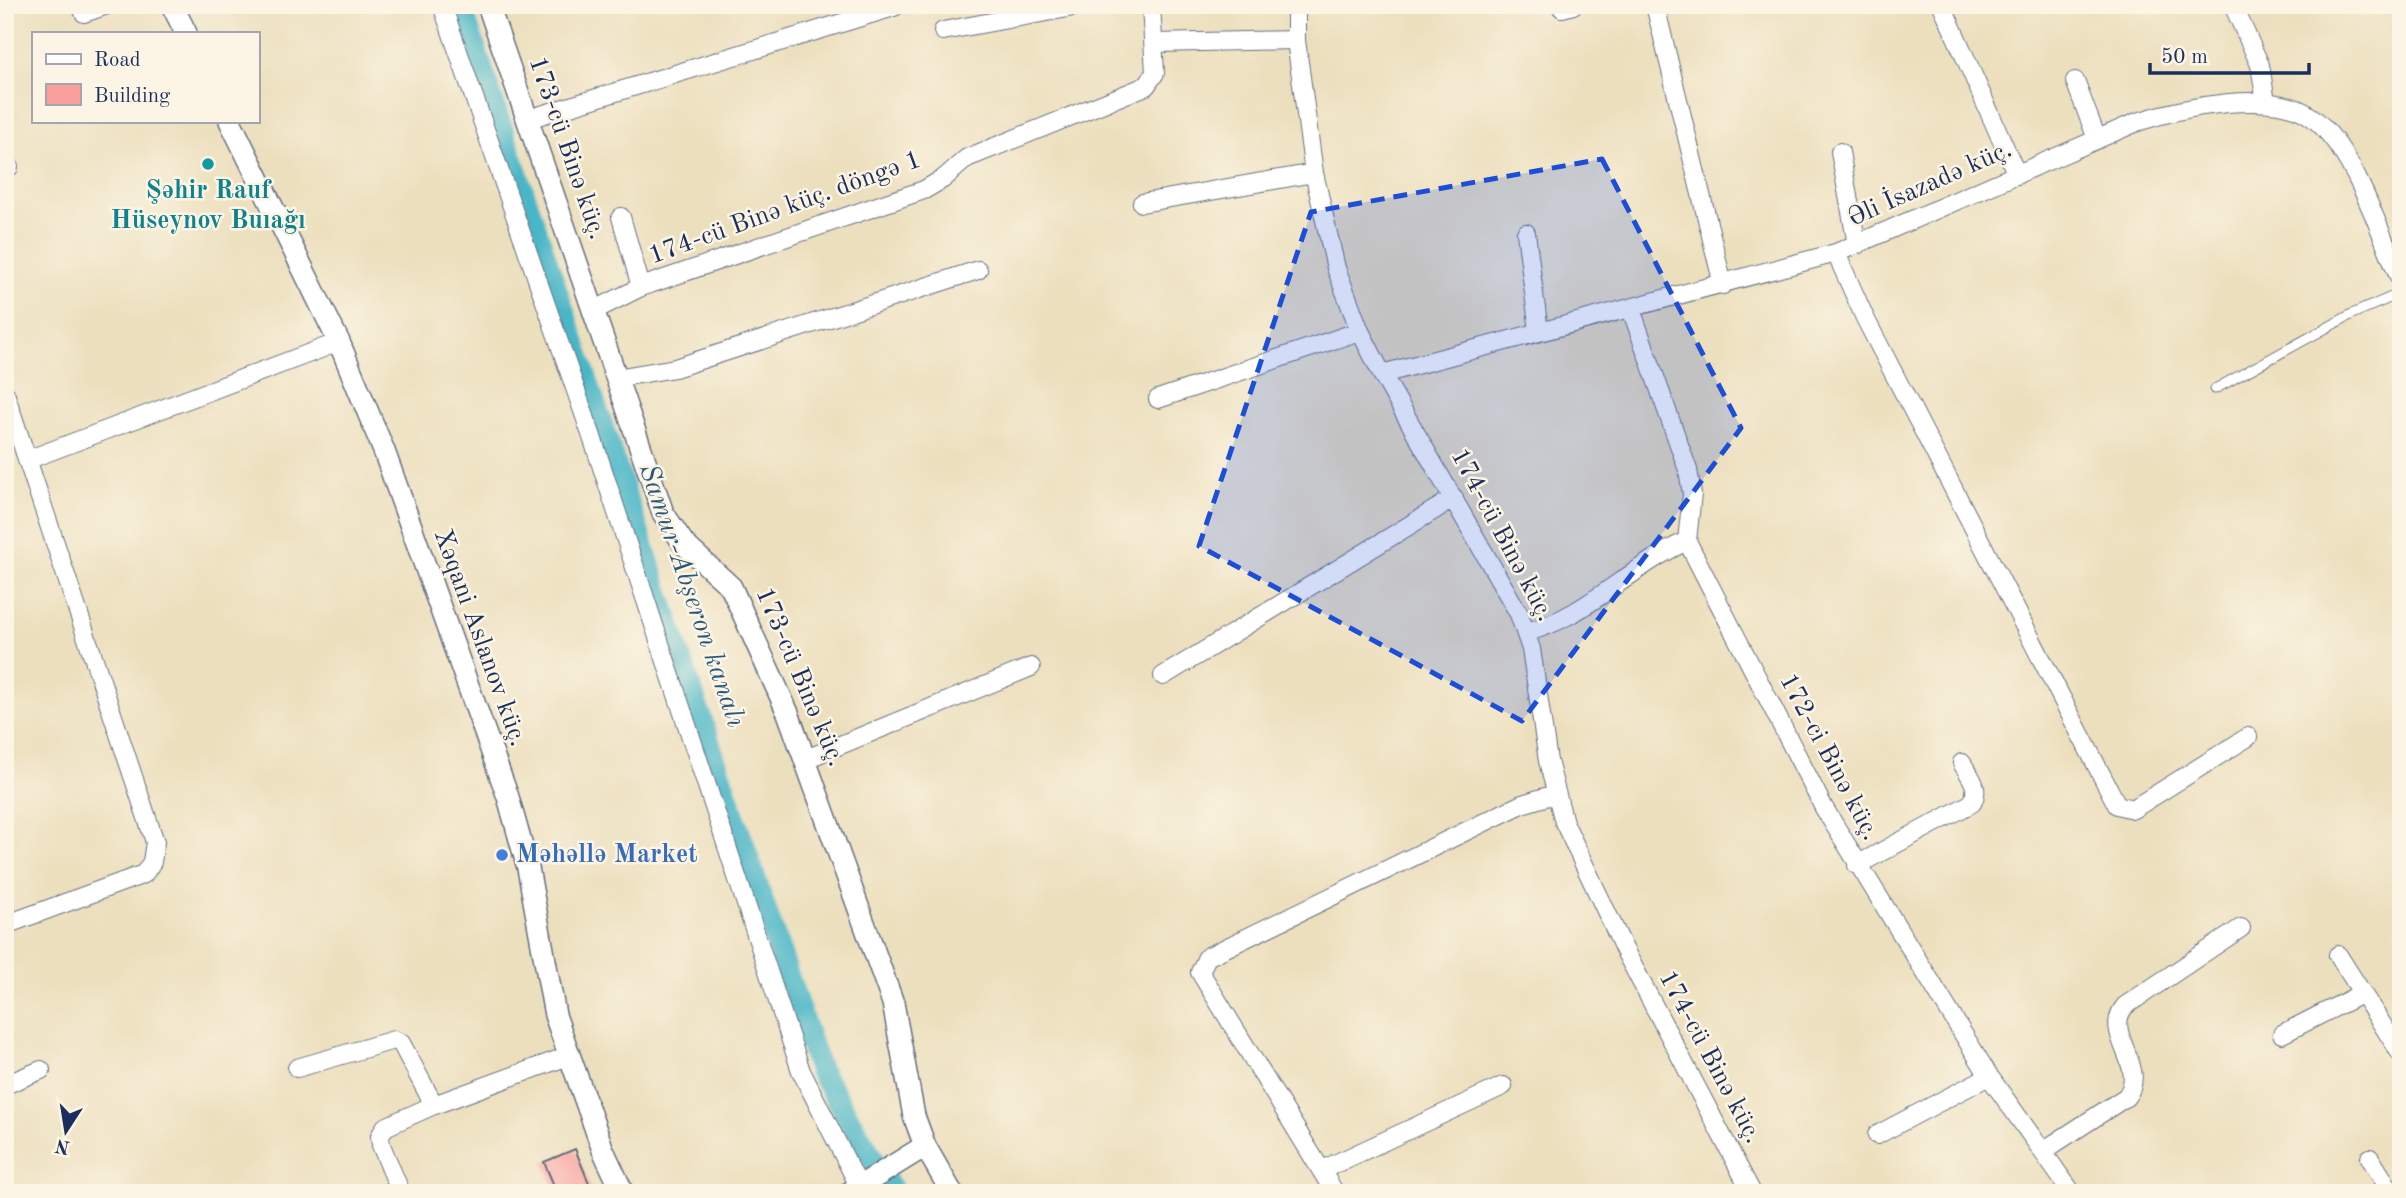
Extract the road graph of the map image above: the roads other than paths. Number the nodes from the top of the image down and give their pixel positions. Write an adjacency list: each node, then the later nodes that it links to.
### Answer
1 (107, 5): 12 (street)
2 (172, 5): 13 (street)
3 (442, 5): 74 (street)
4 (488, 5): 19 (street, 173-cü Binə küç.)
5 (1084, 5): 14 (street)
6 (1151, 5): 16 (street, 174-cü Binə küç. döngə 1)
7 (1296, 5): 15 (street, 174-cü Binə küç.)
8 (1655, 5): 32 (street)
9 (1942, 5): 24 (street)
10 (2233, 5): 18 (street)
11 (894, 7): 19 (street)
12 (83, 13)
13 (186, 32)
14 (943, 32)
15 (1296, 40): 16 (street); 23 (street, 174-cü Binə küç.)
16 (1154, 43): 33 (street, 174-cü Binə küç. döngə 1)
17 (2075, 81): 21 (street)
18 (2266, 102): 21 (street, Əli İsazadə küç.); 31 (street, Əli İsazadə küç.)
19 (528, 119): 36 (street, 173-cü Binə küç.)
20 (230, 122): 39 (street, Xəqani Aslanov küç.)
21 (2097, 139): 24 (street, Əli İsazadə küç.)
22 (1840, 152): 28 (street)
23 (1314, 173): 25 (street); 37 (street, 174-cü Binə küç.)
24 (2017, 175): 28 (street, Əli İsazadə küç.)
25 (1142, 203)
26 (621, 217): 33 (street)
27 (1526, 233): 38 (street)
28 (1857, 245): 29 (street, Əli İsazadə küç.)
29 (1836, 253): 32 (street, Əli İsazadə küç.); 51 (street)
30 (978, 270): 41 (street)
31 (2401, 281)
32 (1723, 285): 35 (street, Əli İsazadə küç.)
33 (641, 287): 36 (street, 174-cü Binə küç. döngə 1)
34 (2401, 293): 42 (lane)
35 (1631, 309): 38 (street, Əli İsazadə küç.); 47 (street)
36 (593, 311): 41 (street, 173-cü Binə küç.)
37 (1360, 331): 40 (street, 174-cü Binə küç.); 44 (street)
38 (1539, 331): 40 (street, Əli İsazadə küç.)
39 (340, 342): 45 (street); 62 (street, Xəqani Aslanov küç.)
40 (1382, 374): 46 (street, 174-cü Binə küç.)
41 (616, 378): 52 (street, 173-cü Binə küç.)
42 (2215, 389)
43 (5, 393): 45 (street)
44 (1158, 399)
45 (27, 460): 56 (street)
46 (1454, 498): 48 (street, 174-cü Binə küç.); 50 (street)
47 (1687, 541): 48 (street); 55 (street, 172-ci Binə küç.)
48 (1526, 632): 54 (street, 174-cü Binə küç.)
49 (1031, 667): 52 (street)
50 (1163, 676)
51 (2248, 737)
52 (806, 758): 70 (street, 173-cü Binə küç.)
53 (1962, 764): 55 (street)
54 (1555, 794): 73 (street); 79 (street, 174-cü Binə küç.)
55 (1857, 865): 65 (street, 172-ci Binə küç.)
56 (5, 925)
57 (2241, 928): 71 (street)
58 (2338, 955): 59 (street)
59 (2361, 994): 60 (street); 61 (street)
60 (2282, 1034)
61 (2401, 1054)
62 (568, 1056): 68 (street); 76 (street, Xəqani Aslanov küç.)
63 (297, 1068): 68 (street)
64 (41, 1070): 66 (street)
65 (1989, 1076): 69 (street); 71 (street, 172-ci Binə küç.)
66 (5, 1084)
67 (1503, 1086): 73 (street)
68 (434, 1105): 75 (street)
69 (1877, 1135)
70 (925, 1146): 74 (street); 77 (street, 173-cü Binə küç.)
71 (2043, 1151): 80 (street, 172-ci Binə küç.)
72 (2370, 1158): 81 (street)
73 (1322, 1170): 78 (street)
74 (854, 1189)
75 (401, 1193)
76 (623, 1193)
77 (952, 1193)
78 (1335, 1193)
79 (1752, 1193)
80 (2072, 1193)
81 (2392, 1193)

